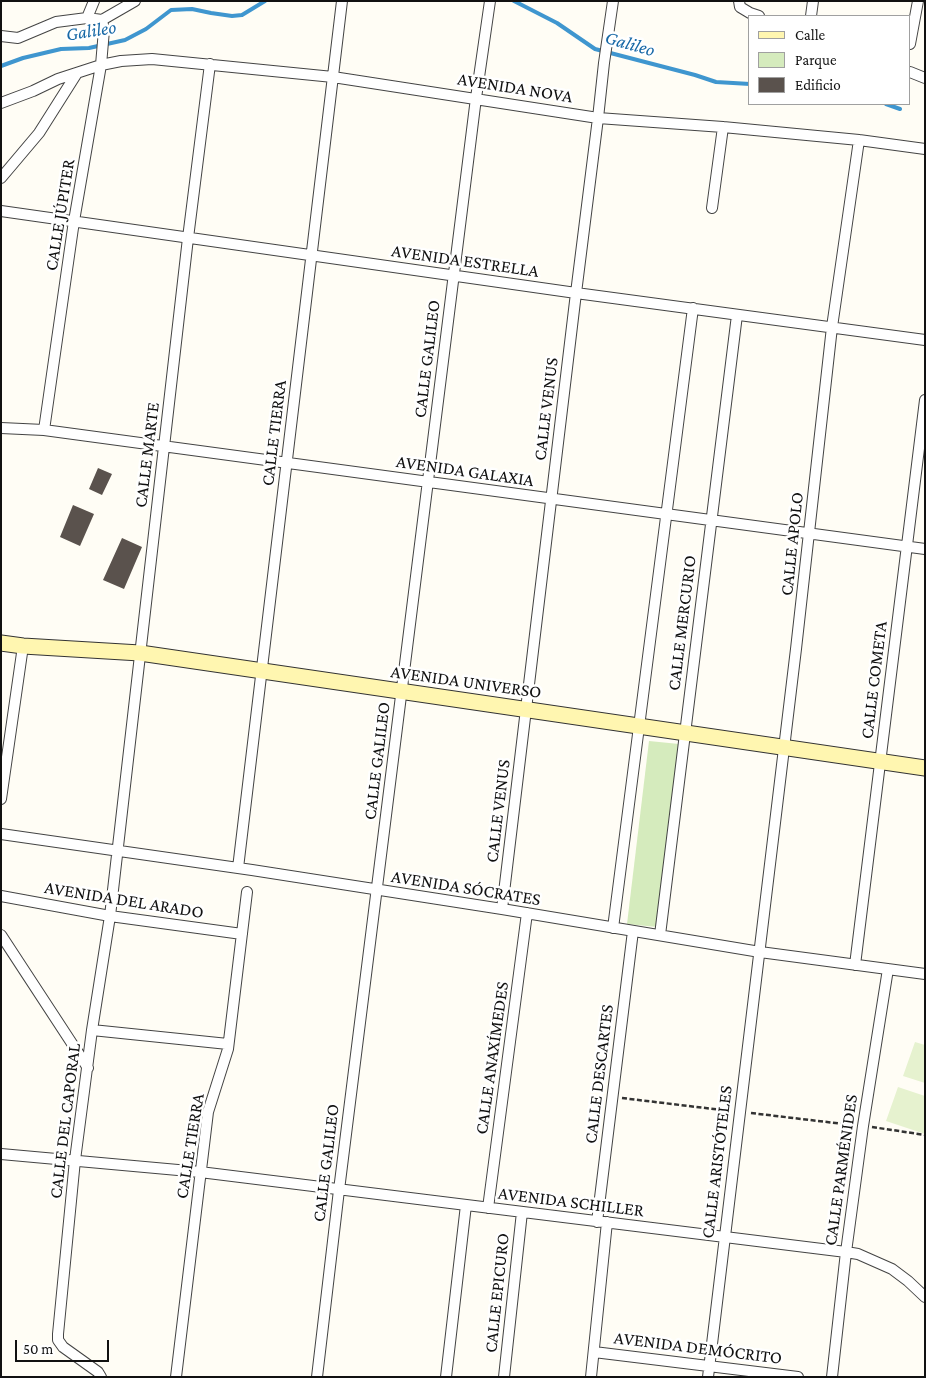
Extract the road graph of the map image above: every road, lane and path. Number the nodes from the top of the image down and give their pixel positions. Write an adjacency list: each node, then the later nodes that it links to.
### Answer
1 (94, 1): 11 (street)
2 (135, 1): 12 (street)
3 (342, 1): 19 (street, CALLE TIERRA)
4 (490, 1): 21 (street, CALLE GALILEO)
5 (613, 1): 23 (street, CALLE VENUS)
6 (813, 1): 10 (street)
7 (918, 1): 14 (street)
8 (740, 4): 9 (street)
9 (756, 15)
10 (811, 15)
11 (87, 18): 12 (street); 13 (street)
12 (103, 25): 16 (street, CALLE JÚPITER)
13 (1, 36)
14 (911, 39)
15 (210, 64): 16 (street, AVENIDA NOVA); 19 (street, AVENIDA NOVA); 31 (street, CALLE MARTE)
16 (101, 65): 18 (street, AVENIDA NOVA); 30 (street, CALLE JÚPITER)
17 (911, 72): 20 (street)
18 (77, 73): 22 (street, AVENIDA NOVA); 27 (street)
19 (333, 77): 21 (street, AVENIDA NOVA); 32 (street, CALLE TIERRA)
20 (925, 78)
21 (476, 98): 23 (street, AVENIDA NOVA); 33 (street, CALLE GALILEO)
22 (1, 103)
23 (598, 118): 24 (street, AVENIDA NOVA); 34 (street, CALLE VENUS)
24 (723, 127): 25 (street, AVENIDA NOVA); 28 (street)
25 (859, 140): 26 (street, AVENIDA NOVA); 37 (street, CALLE APOLO)
26 (925, 148)
27 (1, 178)
28 (712, 208)
29 (1, 211): 30 (street, AVENIDA ESTRELLA)
30 (74, 221): 31 (street, AVENIDA ESTRELLA); 41 (street, CALLE JÚPITER)
31 (188, 238): 32 (street, AVENIDA ESTRELLA); 42 (street, CALLE MARTE)
32 (312, 255): 33 (street, AVENIDA ESTRELLA); 43 (street, CALLE TIERRA)
33 (454, 276): 34 (street, AVENIDA ESTRELLA); 44 (street, CALLE GALILEO)
34 (576, 293): 35 (street, AVENIDA ESTRELLA); 45 (street, CALLE VENUS)
35 (693, 308): 36 (street, AVENIDA ESTRELLA); 46 (street, CALLE MERCURIO)
36 (737, 315): 37 (street, AVENIDA ESTRELLA); 47 (street, CALLE MERCURIO)
37 (832, 328): 38 (street, AVENIDA ESTRELLA); 48 (street, CALLE APOLO)
38 (925, 340)
39 (925, 400): 49 (street, CALLE COMETA)
40 (1, 428): 41 (street, AVENIDA GALAXIA)
41 (44, 430): 42 (street, AVENIDA GALAXIA)
42 (164, 446): 43 (street, AVENIDA GALAXIA); 53 (street, CALLE MARTE)
43 (287, 463): 44 (street, AVENIDA GALAXIA); 54 (street, CALLE TIERRA)
44 (428, 483): 45 (street, AVENIDA GALAXIA); 55 (street, CALLE GALILEO)
45 (551, 499): 46 (street, AVENIDA GALAXIA); 56 (street, CALLE VENUS)
46 (667, 514): 47 (street, AVENIDA GALAXIA); 57 (street, CALLE MERCURIO)
47 (712, 521): 48 (street, AVENIDA GALAXIA); 58 (street, CALLE MERCURIO)
48 (809, 534): 49 (street, AVENIDA GALAXIA); 59 (street, CALLE APOLO)
49 (907, 547): 50 (street, AVENIDA GALAXIA); 60 (street, CALLE COMETA)
50 (925, 549)
51 (1, 643): 52 (street, AVENIDA UNIVERSO)
52 (23, 646): 53 (street, AVENIDA UNIVERSO); 62 (street)
53 (140, 654): 54 (street, AVENIDA UNIVERSO); 64 (street, CALLE MARTE)
54 (262, 671): 55 (street, AVENIDA UNIVERSO); 65 (street, CALLE TIERRA)
55 (402, 692): 56 (street, AVENIDA UNIVERSO); 66 (street, CALLE GALILEO)
56 (526, 710): 57 (street, AVENIDA UNIVERSO); 69 (street, CALLE VENUS)
57 (639, 727): 58 (street, AVENIDA UNIVERSO); 72 (street, CALLE MERCURIO)
58 (685, 734): 59 (street, AVENIDA UNIVERSO); 76 (street, CALLE MERCURIO)
59 (784, 748): 60 (street, AVENIDA UNIVERSO); 77 (street, CALLE APOLO)
60 (880, 762): 61 (street, AVENIDA UNIVERSO); 78 (street, CALLE COMETA)
61 (925, 768)
62 (1, 799)
63 (1, 834): 64 (street, AVENIDA SÓCRATES)
64 (117, 850): 65 (street, AVENIDA SÓCRATES); 71 (street, CALLE DEL CAPORAL)
65 (238, 868): 66 (street, AVENIDA SÓCRATES)
66 (377, 891): 69 (street, AVENIDA SÓCRATES); 91 (street, CALLE GALILEO)
67 (247, 892): 74 (street, CALLE TIERRA)
68 (1, 896): 71 (street, AVENIDA DEL ARADO)
69 (502, 909): 70 (street, AVENIDA SÓCRATES)
70 (527, 913): 72 (street, AVENIDA SÓCRATES); 93 (street, CALLE ANAXÍMEDES)
71 (110, 916): 74 (street, AVENIDA DEL ARADO); 81 (street, CALLE DEL CAPORAL)
72 (613, 928): 73 (street, AVENIDA SÓCRATES)
73 (633, 931): 76 (street, AVENIDA SÓCRATES); 84 (street, CALLE DESCARTES)
74 (242, 934): 82 (street, CALLE TIERRA)
75 (1, 935): 83 (street)
76 (660, 935): 77 (street, AVENIDA SÓCRATES)
77 (760, 952): 78 (street, AVENIDA SÓCRATES); 85 (street, CALLE ARISTÓTELES)
78 (855, 965): 79 (street, AVENIDA SÓCRATES)
79 (888, 969): 80 (street, AVENIDA SÓCRATES); 86 (street, CALLE PARMÉNIDES)
80 (925, 974)
81 (92, 1030): 82 (street); 83 (street, CALLE DEL CAPORAL)
82 (228, 1044): 90 (street, CALLE TIERRA)
83 (88, 1068): 89 (street, CALLE DEL CAPORAL)
84 (613, 1096): 85 (path); 95 (street, CALLE DESCARTES)
85 (739, 1112): 86 (path); 96 (street, CALLE ARISTÓTELES)
86 (863, 1126): 87 (path); 97 (street, CALLE PARMÉNIDES)
87 (925, 1135)
88 (1, 1154): 89 (street, AVENIDA SCHILLER)
89 (75, 1160): 90 (street, AVENIDA SCHILLER); 101 (street, CALLE DEL CAPORAL)
90 (200, 1172): 91 (street, AVENIDA SCHILLER); 102 (street, CALLE TIERRA)
91 (339, 1190): 92 (street, AVENIDA SCHILLER); 103 (street, CALLE GALILEO)
92 (466, 1205): 93 (street, AVENIDA SCHILLER); 104 (street)
93 (488, 1208): 94 (street, AVENIDA SCHILLER)
94 (522, 1212): 95 (street, AVENIDA SCHILLER); 105 (street, CALLE EPICURO)
95 (602, 1222): 96 (street, AVENIDA SCHILLER); 99 (street, CALLE DESCARTES)
96 (724, 1237): 97 (street, AVENIDA SCHILLER); 100 (street, CALLE ARISTÓTELES)
97 (846, 1252): 98 (street, AVENIDA SCHILLER); 109 (street, CALLE PARMÉNIDES)
98 (925, 1297)
99 (594, 1352): 100 (street, AVENIDA DEMÓCRITO); 106 (street, CALLE DESCARTES)
100 (709, 1366): 107 (street, CALLE ARISTÓTELES); 108 (street, AVENIDA DEMÓCRITO)
101 (101, 1377)
102 (176, 1377)
103 (318, 1377)
104 (446, 1377)
105 (504, 1377)
106 (591, 1377)
107 (708, 1377)
108 (798, 1377)
109 (832, 1377)

